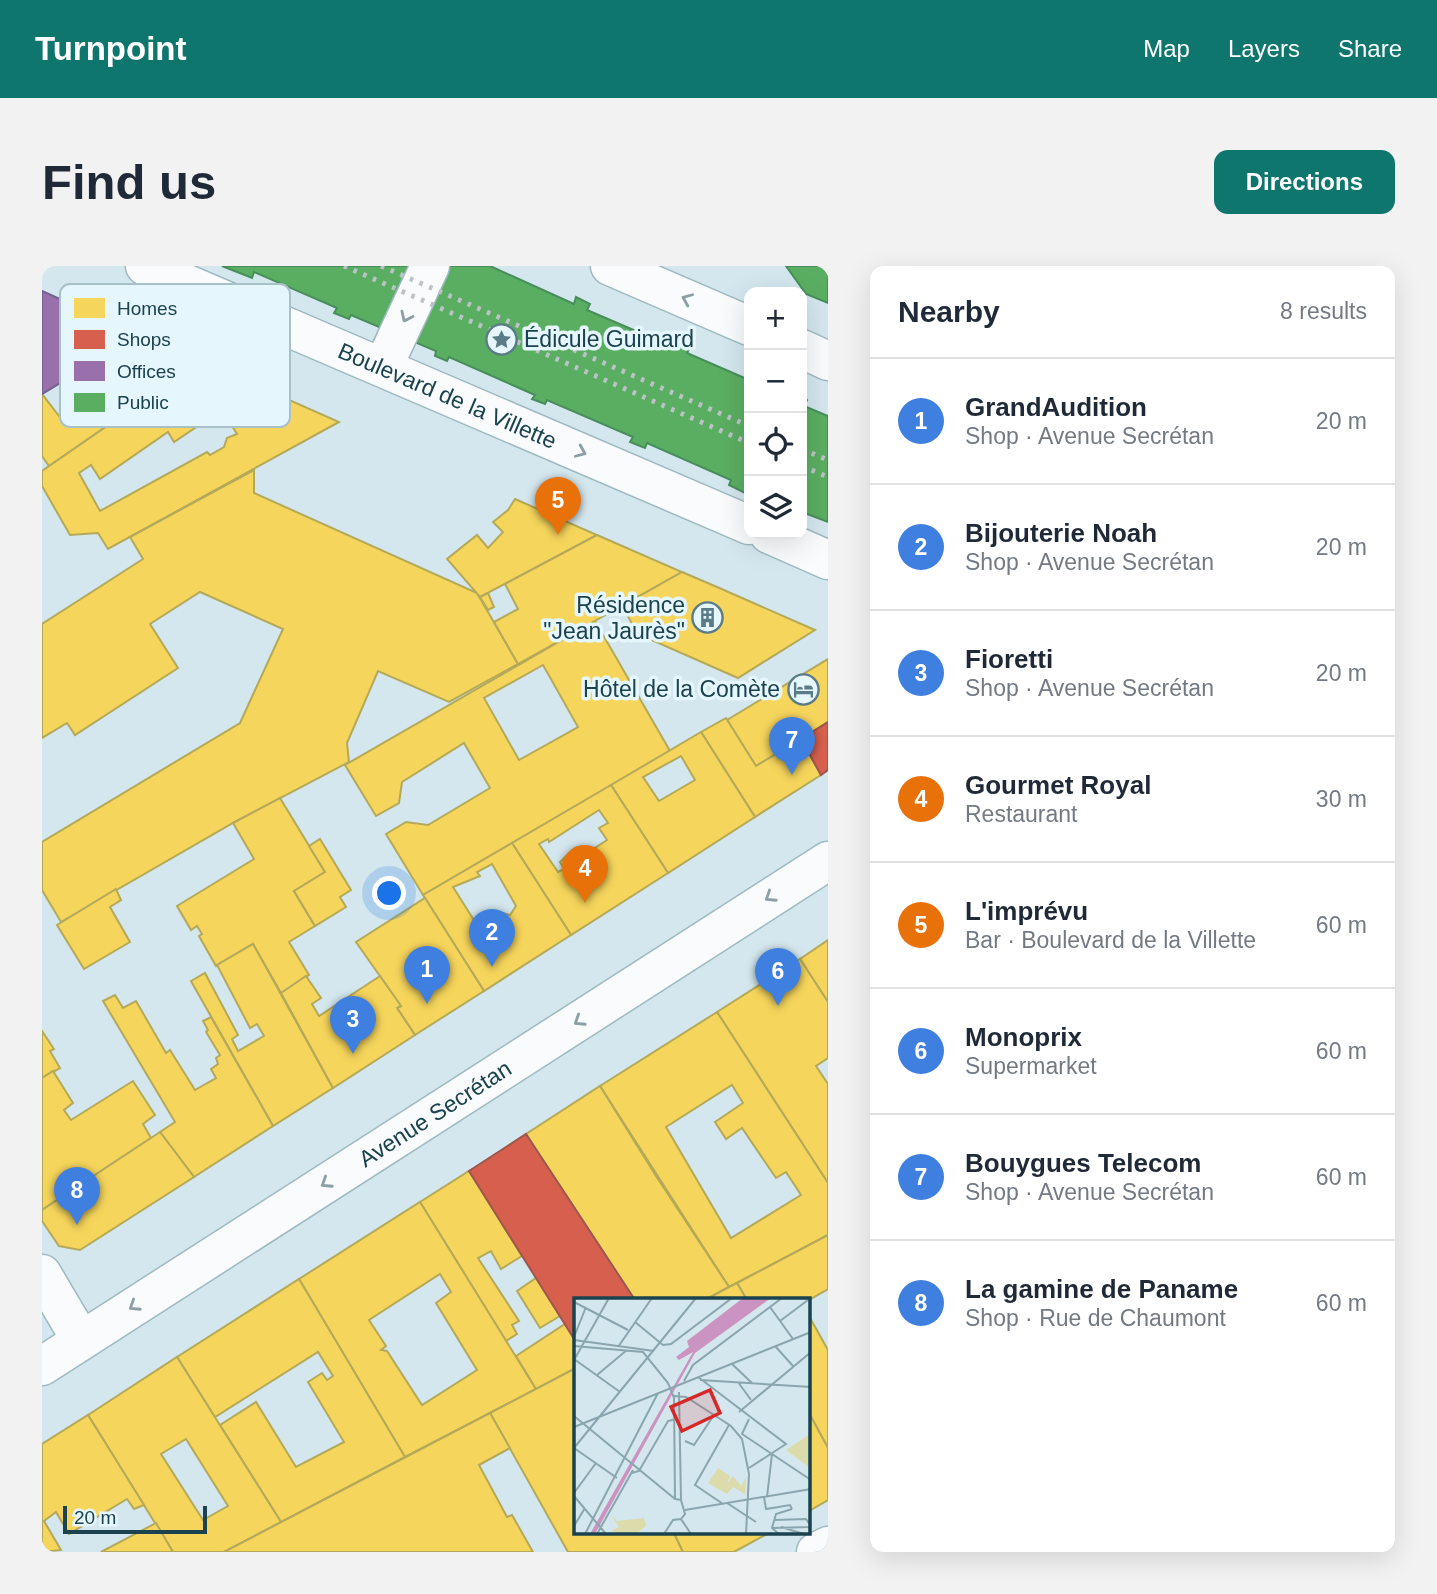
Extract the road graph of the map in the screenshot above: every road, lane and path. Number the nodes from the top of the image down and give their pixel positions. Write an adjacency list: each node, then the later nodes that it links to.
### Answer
1 (145, 266): 4 (main road, Boulevard de la Villette)
2 (430, 266): 9 (main road, one-way to 9)
3 (610, 266): 5 (main road, one-way to 3)
4 (187, 284)
5 (744, 324)
6 (290, 328): 9 (main road, Boulevard de la Villette)
7 (804, 350): 8 (main road)
8 (828, 360)
9 (383, 367): 10 (main road, Boulevard de la Villette, one-way to 10)
10 (744, 523)
11 (780, 539): 12 (main road)
12 (828, 560)
13 (828, 861): 15 (main road, Avenue Secrétan, one-way to 15)
14 (42, 1274): 15 (main road)
15 (81, 1340): 16 (main road, Avenue Secrétan)
16 (42, 1366)
17 (828, 1546): 18 (main road)
18 (816, 1552)

